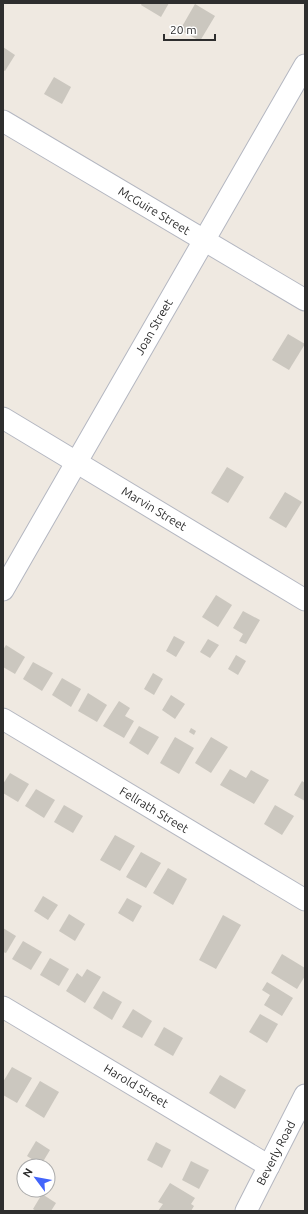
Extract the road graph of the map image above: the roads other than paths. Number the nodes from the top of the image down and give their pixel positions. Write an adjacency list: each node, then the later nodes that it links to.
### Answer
1 (305, 64): 3 (street, Joan Street)
2 (3, 121): 3 (street, McGuire Street)
3 (204, 240): 4 (street, McGuire Street); 6 (street, Joan Street)
4 (305, 300)
5 (3, 418): 6 (street, Marvin Street)
6 (77, 462): 7 (street, Joan Street); 8 (street, Marvin Street)
7 (3, 590)
8 (305, 600)
9 (3, 719): 10 (street, Fellrath Street)
10 (305, 900)
11 (3, 1007): 13 (street, Harold Street)
12 (305, 1095): 13 (street, Beverly Road)
13 (269, 1166): 14 (street, Beverly Road)
14 (246, 1211)

